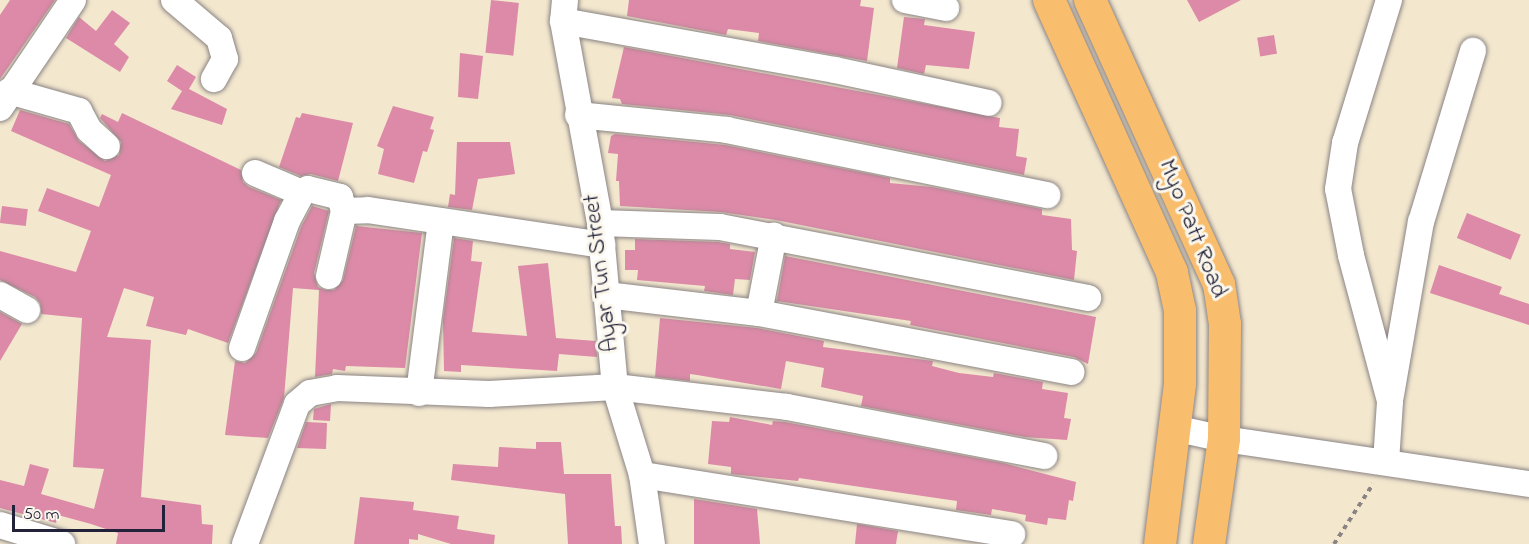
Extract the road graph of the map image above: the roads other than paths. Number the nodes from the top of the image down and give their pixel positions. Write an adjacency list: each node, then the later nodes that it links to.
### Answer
1 (73, 0): 11 (street)
2 (174, 0): 10 (street)
3 (905, 0): 7 (street)
4 (1049, 0): 20 (main road, Myo Patt Road)
5 (1090, 0): 18 (main road, Myo Patt Road)
6 (1389, 0): 34 (street)
7 (946, 8)
8 (564, 11): 12 (street); 13 (street, Ayar Tun Street)
9 (1473, 51): 34 (street)
10 (214, 80)
11 (4, 100): 14 (street)
12 (989, 103)
13 (578, 115): 17 (street); 22 (street, Ayar Tun Street)
14 (107, 146)
15 (255, 173): 16 (street)
16 (302, 193): 19 (street); 30 (street)
17 (1047, 195)
18 (1181, 195): 20 (main road); 36 (main road, Myo Patt Road)
19 (344, 211): 21 (street); 24 (street)
20 (1147, 211): 35 (main road, Myo Patt Road)
21 (441, 221): 22 (street); 33 (street)
22 (601, 234): 23 (street); 26 (street, Ayar Tun Street)
23 (774, 235): 27 (street); 29 (street)
24 (329, 276)
25 (0, 295): 28 (street)
26 (606, 295): 29 (street); 32 (street, Ayar Tun Street)
27 (1088, 298)
28 (27, 310)
29 (759, 313): 31 (street)
30 (242, 348)
31 (1071, 372)
32 (615, 387): 33 (street); 37 (street); 39 (street, Ayar Tun Street)
33 (418, 393): 44 (street)
34 (1390, 401): 38 (street)
35 (1174, 428): 36 (street); 46 (main road, Myo Patt Road)
36 (1224, 439): 38 (street); 47 (main road, Myo Patt Road)
37 (1044, 456)
38 (1386, 462): 40 (street)
39 (642, 475): 42 (street); 45 (street, Ayar Tun Street)
40 (1529, 484)
41 (0, 525): 43 (street)
42 (1012, 534)
43 (62, 544)
44 (245, 544)
45 (652, 544)
46 (1160, 544)
47 (1209, 544)

